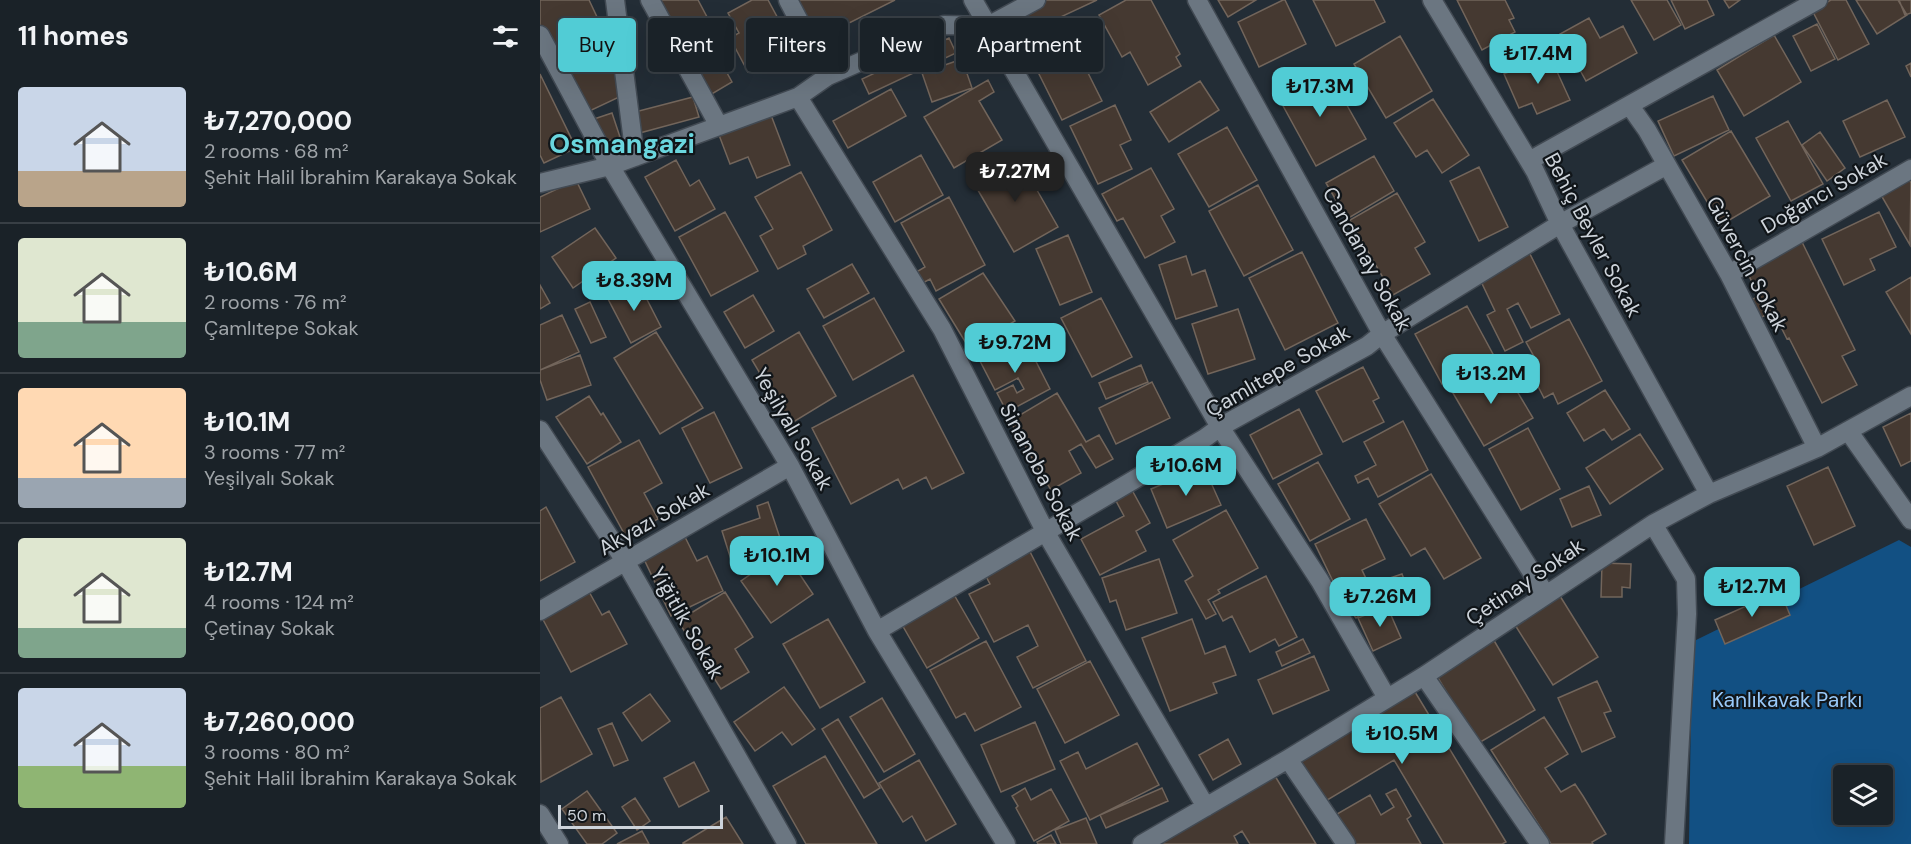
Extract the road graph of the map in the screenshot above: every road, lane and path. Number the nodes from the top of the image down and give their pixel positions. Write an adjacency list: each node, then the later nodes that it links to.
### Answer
1 (615, 0): 18 (street)
2 (650, 0): 17 (street)
3 (788, 0): 14 (street)
4 (973, 0): 9 (street)
5 (1036, 0): 10 (street)
6 (1197, 0): 26 (street, Candanay Sokak)
7 (1432, 0): 19 (street, Behiç Beyler Sokak)
8 (1818, 0): 16 (street)
9 (983, 18)
10 (1003, 18)
11 (956, 25): 14 (street)
12 (540, 35): 21 (street, Yeşilyalı Sokak)
13 (1015, 72): 28 (street)
14 (828, 76): 15 (street)
15 (798, 97): 17 (street); 36 (street, Sinanoba Sokak)
16 (1630, 106): 19 (street); 20 (street, Güvercin Sokak)
17 (719, 126): 18 (street)
18 (635, 157): 21 (street)
19 (1529, 161): 24 (street, Behiç Beyler Sokak)
20 (1667, 165): 24 (street, Çamlıtepe Sokak); 25 (street, Güvercin Sokak)
21 (610, 166): 23 (street); 32 (street, Yeşilyalı Sokak)
22 (1911, 169): 25 (street, Doğancı Sokak)
23 (540, 183)
24 (1560, 224): 26 (street, Çamlıtepe Sokak); 33 (street, Behiç Beyler Sokak)
25 (1729, 274): 31 (street, Güvercin Sokak)
26 (1382, 334): 28 (street, Çamlıtepe Sokak); 38 (street, Candanay Sokak)
27 (1911, 396): 30 (street, Çetinay Sokak)
28 (1220, 427): 36 (street, Çamlıtepe Sokak); 42 (street)
29 (540, 430): 37 (street, Yiğitlik Sokak)
30 (1849, 432): 31 (street, Çetinay Sokak); 34 (street)
31 (1817, 448): 33 (street, Çetinay Sokak)
32 (790, 466): 37 (street, Akyazı Sokak); 40 (street, Yeşilyalı Sokak)
33 (1709, 494): 35 (street, Çetinay Sokak)
34 (1911, 520)
35 (1653, 524): 38 (street, Çetinay Sokak); 52 (street)
36 (1046, 533): 40 (street, Çamlıtepe Sokak); 44 (street, Sinanoba Sokak)
37 (625, 561): 39 (street, Akyazı Sokak); 47 (street, Yiğitlik Sokak)
38 (1546, 595): 41 (street, Çetinay Sokak)
39 (540, 611)
40 (877, 631): 48 (street, Yeşilyalı Sokak)
41 (1424, 676): 42 (street, Çetinay Sokak); 51 (street)
42 (1387, 698): 43 (street, Çetinay Sokak)
43 (1288, 759): 44 (street, Çetinay Sokak); 50 (street)
44 (1206, 807): 49 (street, Çetinay Sokak)
45 (540, 814): 46 (street)
46 (559, 844)
47 (787, 844)
48 (1006, 844)
49 (1142, 844)
50 (1346, 844)
51 (1540, 844)
52 (1674, 844)

